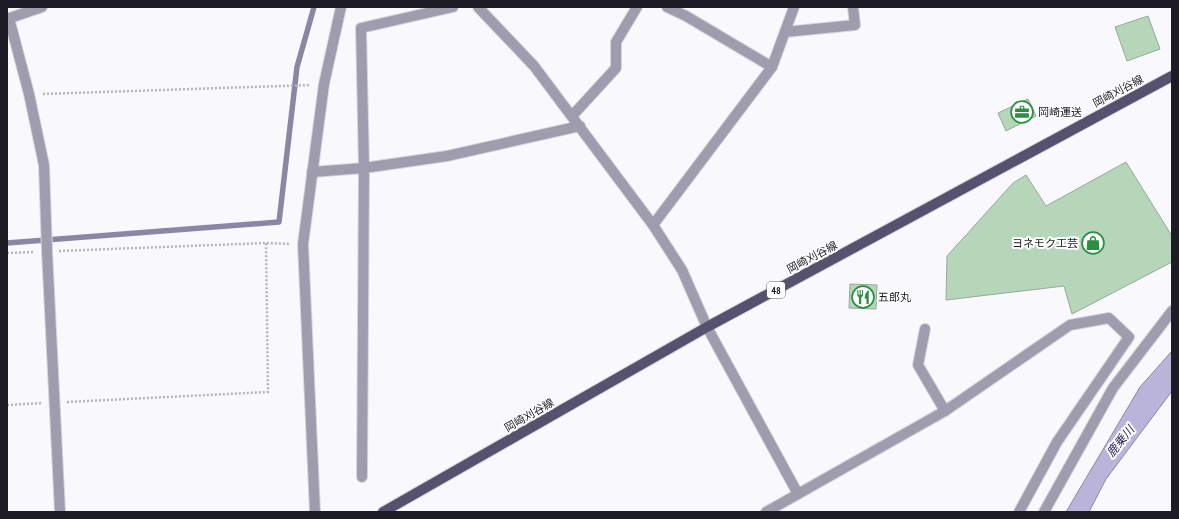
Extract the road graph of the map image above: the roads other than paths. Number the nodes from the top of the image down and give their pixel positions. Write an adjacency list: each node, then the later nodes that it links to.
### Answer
1 (42, 7): 9 (street)
2 (341, 7): 16 (street)
3 (453, 7): 15 (street)
4 (478, 7): 13 (street)
5 (637, 7): 13 (street)
6 (667, 7): 11 (street)
7 (794, 7): 10 (street)
8 (853, 7): 10 (street)
9 (8, 18): 24 (street)
10 (785, 32): 11 (street)
11 (772, 67): 17 (street)
12 (1172, 76): 19 (main road, 岡崎刈谷線 / 48)
13 (572, 116): 14 (street)
14 (580, 126): 15 (street); 17 (street)
15 (364, 168): 16 (street); 22 (street)
16 (312, 172): 25 (street)
17 (653, 225): 19 (street)
18 (1172, 311): 29 (street)
19 (708, 327): 23 (street); 26 (main road, 岡崎刈谷線 / 48)
20 (925, 329): 21 (street)
21 (945, 410): 23 (street); 28 (street)
22 (362, 477)
23 (798, 494): 27 (street)
24 (60, 512)
25 (315, 512)
26 (383, 512)
27 (766, 512)
28 (1019, 512)
29 (1044, 512)

